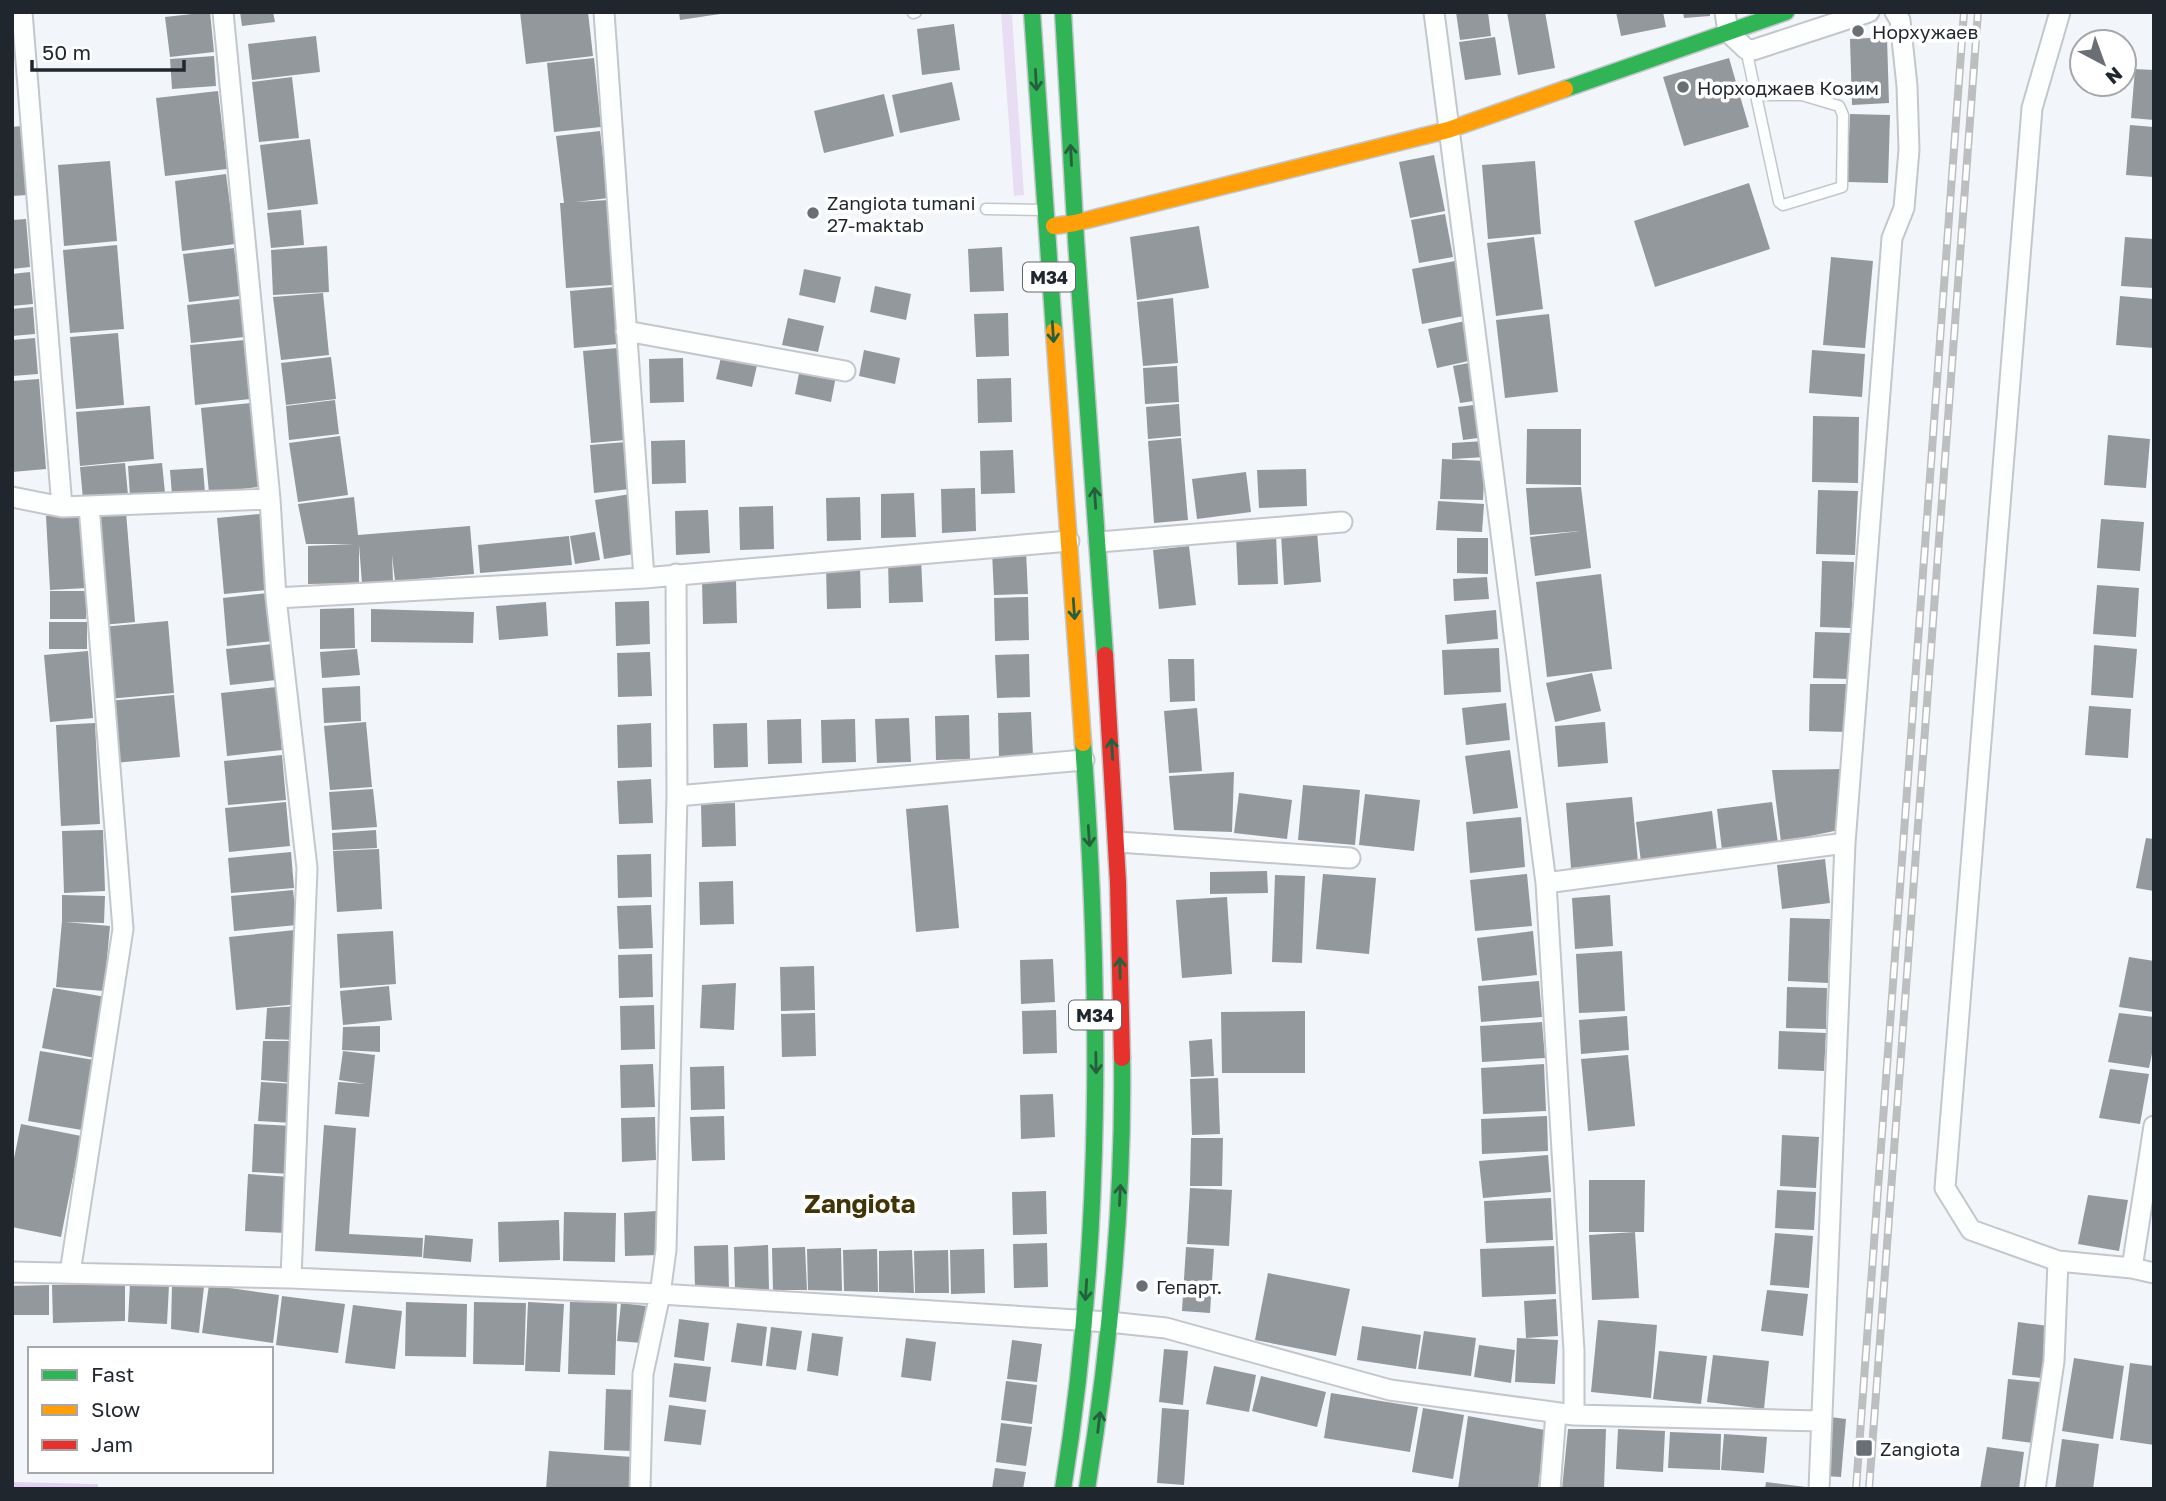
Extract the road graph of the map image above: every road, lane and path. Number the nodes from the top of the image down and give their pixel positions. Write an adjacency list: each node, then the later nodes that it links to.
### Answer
1 (22, 12): 25 (street)
2 (223, 12): 23 (street)
3 (604, 12): 20 (street)
4 (1032, 12): 17 (main road, M34, one-way to 17)
5 (1063, 12): 18 (main road, M34, one-way to 5)
6 (1434, 12): 15 (street)
7 (1725, 12): 12 (street)
8 (1786, 12): 12 (main road)
9 (1869, 12): 13 (street)
10 (1895, 12): 35 (street)
11 (2060, 12): 39 (street)
12 (1728, 32): 13 (street); 15 (main road)
13 (1746, 49): 14 (lane)
14 (1756, 95): 14 (lane)
15 (1448, 130): 18 (main road); 37 (street)
16 (986, 209): 17 (lane)
17 (1044, 209): 19 (main road, M34)
18 (1075, 223): 19 (main road); 28 (main road, M34, one-way to 18)
19 (1045, 226): 27 (main road, M34, one-way to 27)
20 (626, 331): 21 (street); 30 (street)
21 (845, 371)
22 (12, 497): 25 (street)
23 (270, 499): 24 (street); 31 (street)
24 (89, 506): 25 (street); 42 (street)
25 (62, 507)
26 (1342, 522): 28 (street)
27 (1069, 541): 29 (street); 32 (main road, M34, one-way to 32)
28 (1099, 542): 34 (main road, M34, one-way to 28)
29 (676, 574): 30 (street); 33 (street)
30 (644, 578): 31 (street)
31 (276, 598): 44 (street)
32 (1084, 760): 33 (street); 46 (main road, M34, one-way to 46)
33 (677, 796): 45 (street)
34 (1118, 842): 36 (street); 47 (main road, M34, one-way to 34)
35 (1845, 842): 37 (street); 49 (street)
36 (1350, 858)
37 (1546, 883): 48 (street)
38 (2154, 1126): 40 (street)
39 (2058, 1261): 40 (street); 55 (street)
40 (2132, 1268): 43 (street)
41 (12, 1272): 42 (street)
42 (71, 1273): 44 (street)
43 (2154, 1273)
44 (291, 1278): 45 (street)
45 (660, 1294): 46 (street); 50 (street)
46 (1083, 1320): 47 (street); 51 (main road, M34)
47 (1109, 1322): 48 (street); 52 (main road, M34, one-way to 47)
48 (1565, 1414): 49 (street); 53 (street)
49 (1821, 1421): 54 (street)
50 (640, 1489)
51 (1063, 1489)
52 (1087, 1489)
53 (1550, 1489)
54 (1819, 1489)
55 (2035, 1489)

